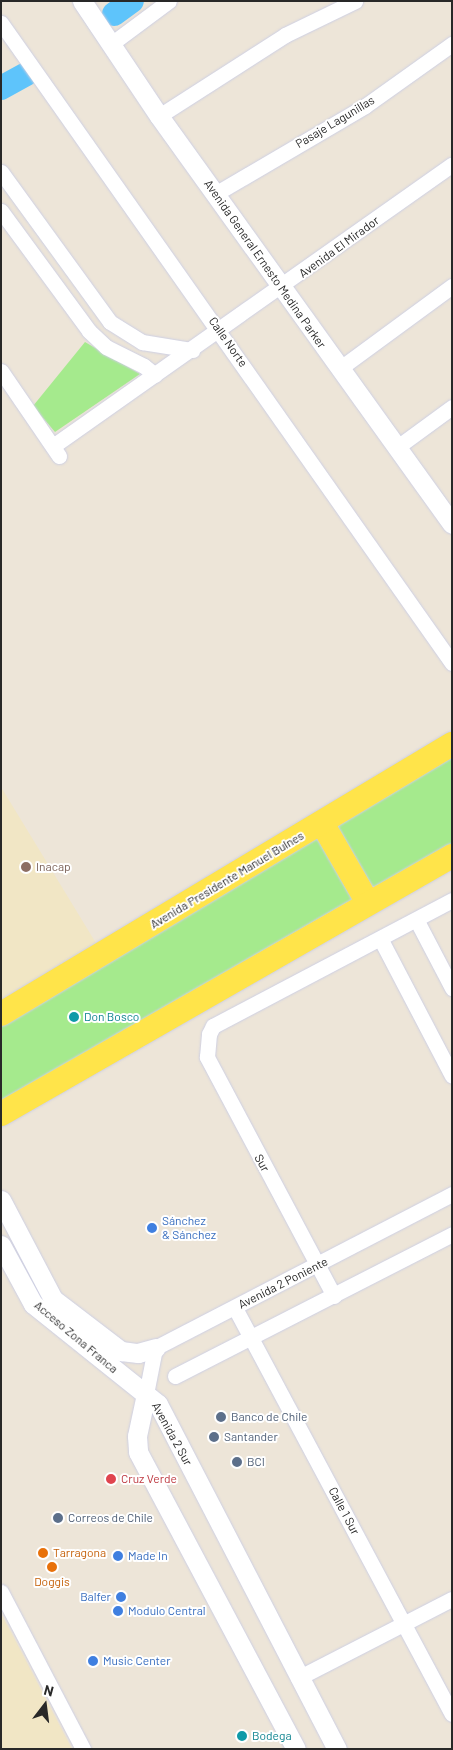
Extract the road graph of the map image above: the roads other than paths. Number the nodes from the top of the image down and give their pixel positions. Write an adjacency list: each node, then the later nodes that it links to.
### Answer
1 (82, 1): 5 (street, Avenida General Ernesto Medina Parker)
2 (169, 1): 5 (street)
3 (355, 1): 7 (street)
4 (1, 23): 14 (street, Calle Norte)
5 (111, 44): 7 (street, Avenida General Ernesto Medina Parker)
6 (452, 44): 10 (street, Pasaje Lagunillas)
7 (159, 116): 10 (street, Avenida General Ernesto Medina Parker)
8 (452, 165): 13 (street, Avenida El Mirador)
9 (1, 172): 15 (street)
10 (215, 194): 13 (street, Avenida General Ernesto Medina Parker)
11 (1, 211): 18 (street)
12 (452, 286): 16 (street)
13 (282, 288): 14 (street, Avenida El Mirador); 16 (street, Avenida General Ernesto Medina Parker)
14 (223, 329): 15 (street, Avenida El Mirador); 22 (street, Calle Norte)
15 (192, 350): 18 (street, Avenida El Mirador)
16 (339, 368): 20 (street, Avenida General Ernesto Medina Parker)
17 (1, 371): 18 (street, Avenida El Mirador)
18 (155, 375)
19 (452, 406): 20 (street)
20 (396, 448): 21 (street, Avenida General Ernesto Medina Parker)
21 (451, 522)
22 (452, 662)
23 (452, 744): 24 (main road, Avenida Presidente Manuel Bulnes)
24 (322, 823): 27 (main road); 31 (main road, Avenida Presidente Manuel Bulnes)
25 (452, 856): 27 (main road)
26 (452, 900): 28 (street)
27 (368, 903): 33 (main road)
28 (416, 921): 29 (street); 30 (street)
29 (381, 940): 32 (street); 38 (street, Sur)
30 (452, 988)
31 (1, 1014)
32 (452, 1076)
33 (1, 1114)
34 (452, 1194): 38 (street, Avenida 2 Poniente)
35 (1, 1200): 42 (street, Acceso Zona Franca)
36 (452, 1234): 39 (street)
37 (1, 1245): 44 (street, Acceso Zona Franca)
38 (318, 1265): 39 (street, Sur); 40 (street, Avenida 2 Poniente)
39 (334, 1296): 41 (street)
40 (235, 1308): 41 (street, Calle 1 Sur); 42 (street, Avenida 2 Poniente)
41 (252, 1338): 43 (street); 47 (street, Calle 1 Sur)
42 (155, 1348): 44 (street)
43 (174, 1376)
44 (146, 1394): 48 (street, Avenida 2 Sur); 51 (street, Avenida 2 Sur)
45 (1, 1592): 50 (street)
46 (452, 1599): 47 (street)
47 (404, 1624): 48 (street); 49 (street, Calle 1 Sur)
48 (298, 1678): 52 (street, Avenida 2 Sur)
49 (452, 1714)
50 (83, 1749)
51 (296, 1749)
52 (337, 1749)

